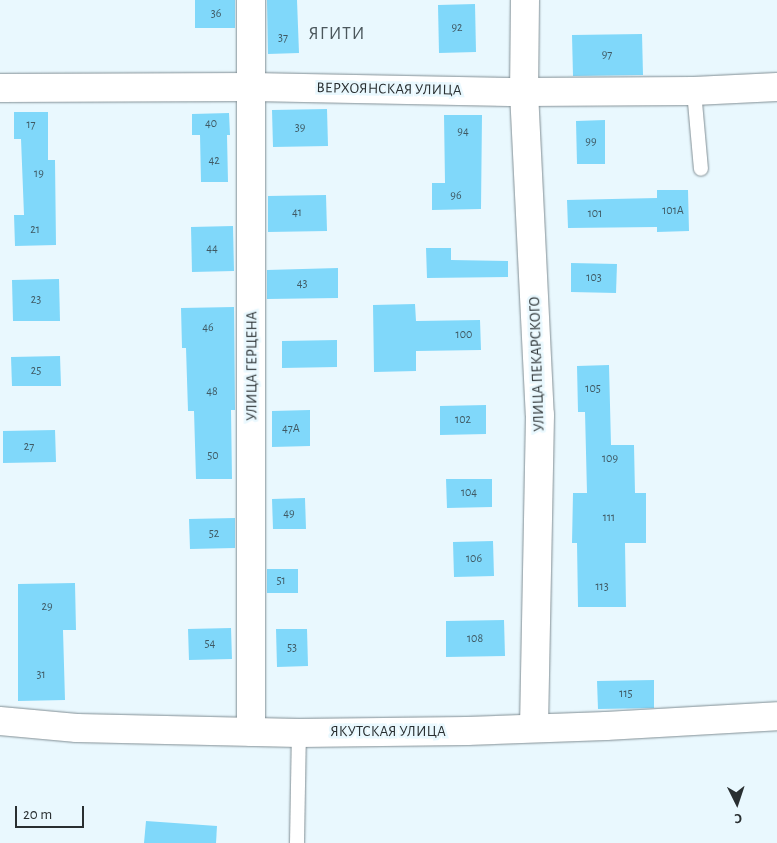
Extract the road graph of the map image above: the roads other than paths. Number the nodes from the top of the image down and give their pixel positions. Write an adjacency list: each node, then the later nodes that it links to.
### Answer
1 (251, 0): 3 (street, УЛИЦА ГЕРЦЕНА)
2 (525, 0): 7 (street, УЛИЦА ПЕКАРСКОГО)
3 (252, 87): 5 (street, ВЕРХОЯНСКАЯ УЛИЦА); 7 (street, ВЕРХОЯНСКАЯ УЛИЦА); 12 (street, УЛИЦА ГЕРЦЕНА)
4 (777, 87): 6 (street, ВЕРХОЯНСКАЯ УЛИЦА)
5 (0, 88)
6 (694, 91): 7 (street, ВЕРХОЯНСКАЯ УЛИЦА); 8 (lane)
7 (524, 92): 11 (street, УЛИЦА ПЕКАРСКОГО)
8 (701, 169)
9 (777, 716): 11 (street, ЯКУТСКАЯ УЛИЦА)
10 (0, 721): 12 (street, ЯКУТСКАЯ УЛИЦА)
11 (534, 727): 13 (street, ЯКУТСКАЯ УЛИЦА)
12 (251, 732): 13 (street, ЯКУТСКАЯ УЛИЦА)
13 (299, 733): 14 (lane)
14 (297, 843)

